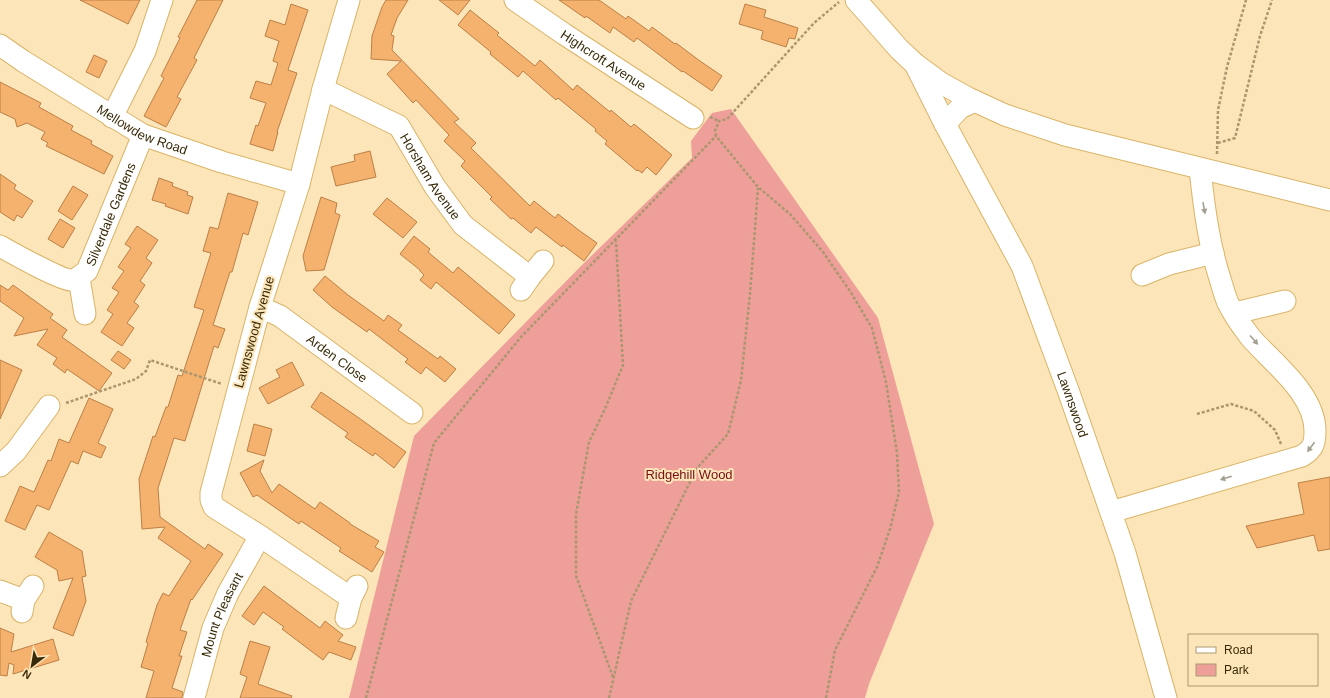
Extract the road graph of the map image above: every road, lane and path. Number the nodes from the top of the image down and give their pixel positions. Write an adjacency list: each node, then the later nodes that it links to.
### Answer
1 (162, 0): 12 (street)
2 (349, 0): 10 (street, Lawnswood Avenue)
3 (515, 0): 13 (street, Highcroft Avenue)
4 (841, 0): 16 (path)
5 (856, 0): 9 (street, Lawnswood)
6 (1246, 0): 17 (path)
7 (1272, 0): 17 (path)
8 (0, 45): 12 (street, Mellowdew Road)
9 (915, 64): 11 (street, Lawnswood); 14 (street, Lawnswood)
10 (323, 89): 19 (street, Lawnswood Avenue); 25 (street, Horsham Avenue)
11 (975, 101): 14 (street); 18 (street, Lawnswood)
12 (112, 117): 15 (street, Mellowdew Road)
13 (693, 119)
14 (945, 124): 38 (street, Lawnswood)
15 (143, 135): 19 (street, Mellowdew Road); 27 (street, Silverdale Gardens)
16 (716, 136): 20 (path); 22 (path)
17 (1218, 143): 18 (path)
18 (1208, 171): 21 (street, Lawnswood); 24 (street, one-way to 24)
19 (299, 184): 29 (street, Lawnswood Avenue)
20 (758, 187): 43 (path); 47 (path)
21 (1330, 200)
22 (616, 240): 43 (path); 45 (path)
23 (0, 246): 27 (street, Silverdale Gardens)
24 (1212, 253): 26 (street); 30 (street)
25 (543, 260)
26 (1142, 275)
27 (79, 278): 31 (street)
28 (1285, 301): 30 (street)
29 (260, 306): 32 (street, Lawnswood Avenue); 35 (street, Arden Close)
30 (1235, 313): 36 (street, one-way to 36)
31 (85, 314)
32 (237, 389): 33 (path); 39 (street, Lawnswood Avenue)
33 (49, 406): 37 (street)
34 (1197, 414): 36 (path)
35 (410, 415)
36 (1286, 460): 38 (street, one-way to 38)
37 (0, 466)
38 (1111, 512): 48 (street, Lawnswood)
39 (260, 536): 42 (street, Lawnswood Avenue); 44 (street, Mount Pleasant)
40 (0, 591): 41 (street)
41 (26, 599)
42 (346, 618)
43 (614, 677): 46 (path)
44 (194, 698)
45 (366, 698)
46 (609, 698)
47 (826, 698)
48 (1166, 698)

